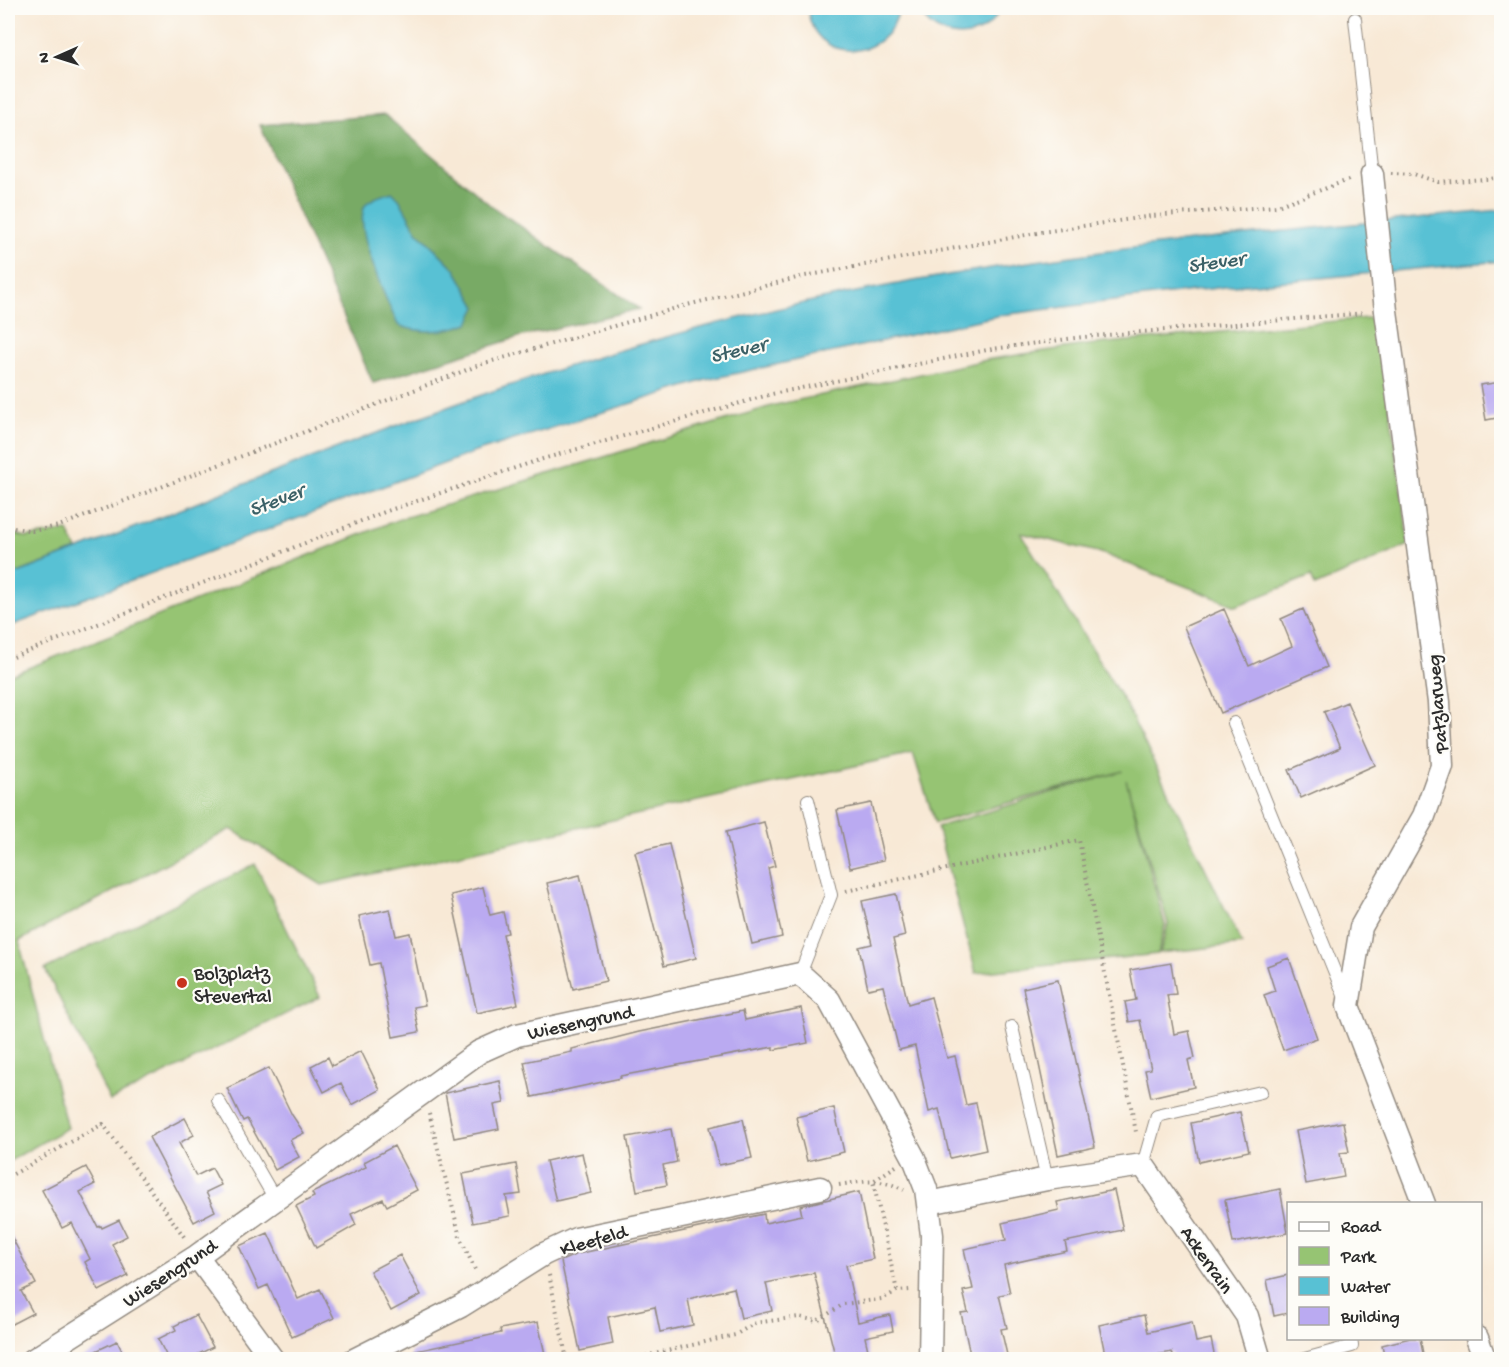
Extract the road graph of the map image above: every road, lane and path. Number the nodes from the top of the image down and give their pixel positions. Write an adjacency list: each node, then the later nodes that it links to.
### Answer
1 (1355, 19): 3 (lane)
2 (1502, 178): 3 (path)
3 (1372, 182): 4 (street, Patzlarweg); 5 (path)
4 (1385, 302): 6 (path); 11 (street, Patzlarweg)
5 (8, 526)
6 (8, 659)
7 (1233, 723): 11 (lane)
8 (808, 800): 9 (lane)
9 (831, 895): 10 (lane); 17 (path)
10 (800, 974): 13 (street, Wiesengrund); 16 (street)
11 (1348, 1006): 24 (street)
12 (1012, 1027): 19 (lane)
13 (423, 1091): 23 (street, Wiesengrund); 29 (path)
14 (1261, 1092): 17 (lane)
15 (218, 1100): 23 (lane)
16 (914, 1158): 20 (path); 22 (street)
17 (1143, 1165): 19 (street); 38 (street, Ackerrain)
18 (8, 1177): 26 (path)
19 (1047, 1179): 22 (street)
20 (873, 1181): 21 (path); 22 (path); 28 (path)
21 (820, 1188): 25 (street, Kleefeld)
22 (927, 1196): 27 (street)
23 (275, 1199): 26 (street, Wiesengrund)
24 (1424, 1202)
25 (544, 1254): 29 (street, Kleefeld); 35 (path)
26 (197, 1256): 32 (street, Wiesengrund); 33 (street)
27 (931, 1288): 28 (path); 37 (street)
28 (897, 1291): 36 (path)
29 (486, 1292): 34 (street, Kleefeld)
30 (1351, 1340): 39 (lane)
31 (1478, 1340): 40 (street)
32 (33, 1359)
33 (273, 1359)
34 (354, 1359)
35 (567, 1359)
36 (628, 1359)
37 (930, 1359)
38 (1260, 1359)
39 (1301, 1359)
40 (1485, 1359)

